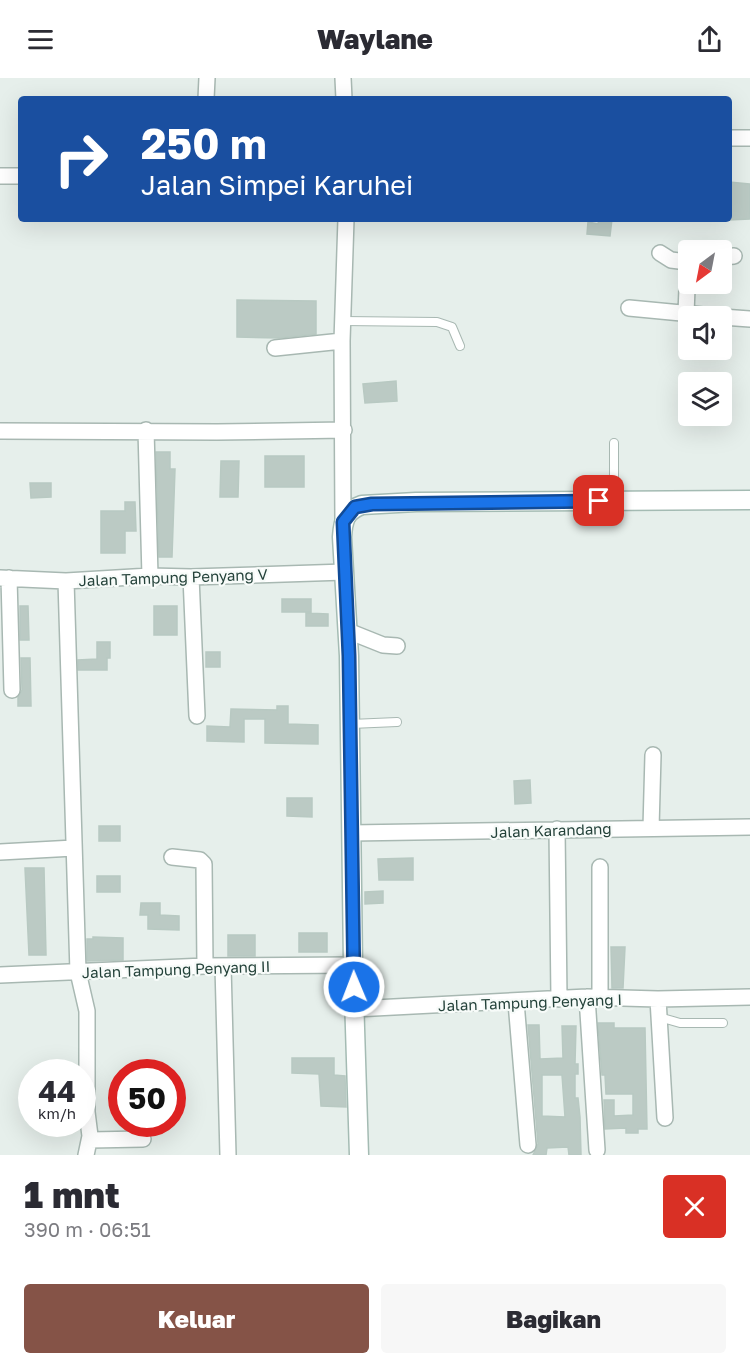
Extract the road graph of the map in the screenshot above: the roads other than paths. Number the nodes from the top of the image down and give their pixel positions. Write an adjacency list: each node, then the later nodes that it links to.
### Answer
1 (207, 78): 3 (street)
2 (343, 78): 4 (street)
3 (206, 96)
4 (344, 96)
5 (732, 138): 6 (street)
6 (750, 138)
7 (0, 176): 8 (street)
8 (18, 176)
9 (346, 222): 16 (street)
10 (660, 253): 11 (street)
11 (678, 261)
12 (629, 308): 13 (street)
13 (678, 313)
14 (732, 318): 15 (street)
15 (750, 319)
16 (342, 321): 17 (street); 18 (lane)
17 (342, 341): 19 (street); 21 (street)
18 (460, 346)
19 (275, 348)
20 (146, 430): 21 (street); 22 (street); 28 (street)
21 (344, 430): 26 (street)
22 (0, 431)
23 (614, 443): 25 (lane)
24 (750, 500): 25 (main road)
25 (614, 501): 26 (main road)
26 (343, 522): 27 (main road)
27 (345, 572): 29 (street, Jalan Tampung Penyang V); 32 (main road)
28 (150, 576): 29 (street, Jalan Tampung Penyang V); 31 (street, Jalan Tampung Penyang V)
29 (191, 577): 35 (street)
30 (4, 578): 31 (street, Jalan Tampung Penyang V); 34 (street)
31 (66, 581): 43 (street)
32 (348, 631): 33 (street); 37 (main road)
33 (397, 646)
34 (12, 690)
35 (197, 716)
36 (397, 722): 37 (lane)
37 (350, 724): 42 (main road)
38 (653, 755): 40 (street)
39 (750, 827): 40 (street, Jalan Karandang)
40 (651, 828): 41 (street, Jalan Karandang)
41 (557, 829): 42 (street, Jalan Karandang); 54 (street)
42 (351, 833): 47 (main road)
43 (74, 848): 44 (street); 50 (street)
44 (0, 852)
45 (172, 858): 48 (street)
46 (600, 867): 52 (street)
47 (352, 964): 49 (street, Jalan Tampung Penyang II); 57 (main road)
48 (205, 966): 49 (street, Jalan Tampung Penyang II); 50 (street, Jalan Tampung Penyang II)
49 (223, 966): 65 (street)
50 (78, 972): 51 (street, Jalan Tampung Penyang II); 63 (street)
51 (0, 975)
52 (593, 997): 54 (street, Jalan Tampung Penyang I); 55 (street, Jalan Tampung Penyang I); 64 (street)
53 (750, 997): 55 (street)
54 (559, 999): 56 (street, Jalan Tampung Penyang I)
55 (658, 999): 58 (street)
56 (516, 1002): 57 (street, Jalan Tampung Penyang I); 62 (street)
57 (355, 1009): 66 (main road)
58 (659, 1017): 59 (lane); 60 (street)
59 (723, 1023)
60 (665, 1118)
61 (143, 1139): 63 (street)
62 (528, 1145)
63 (88, 1148)
64 (597, 1150)
65 (228, 1155)
66 (359, 1155)

